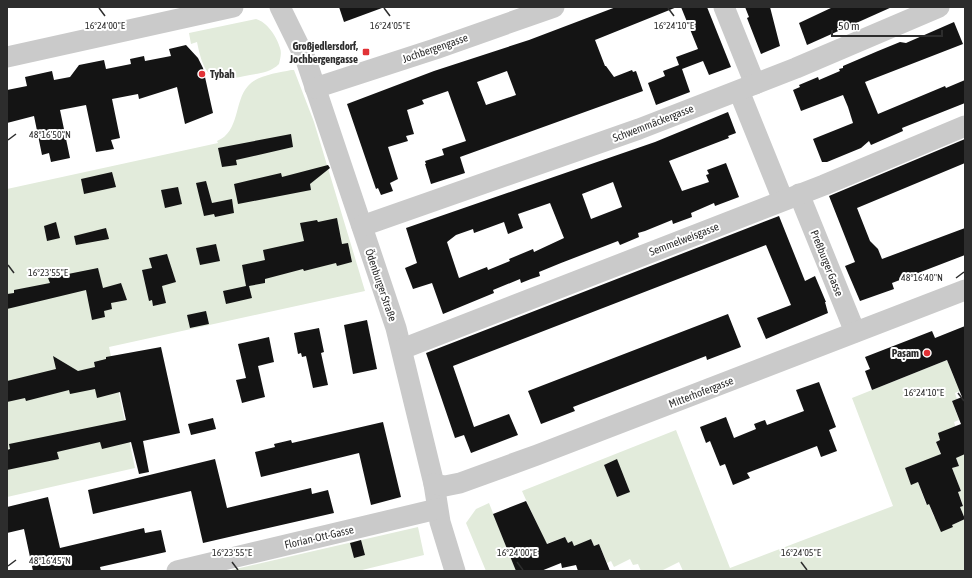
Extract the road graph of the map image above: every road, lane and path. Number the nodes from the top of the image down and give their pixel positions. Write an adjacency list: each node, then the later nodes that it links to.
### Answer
1 (233, 7): 6 (street)
2 (280, 7): 8 (street, Ödenburger Straße)
3 (554, 7): 8 (street, Jochbergengasse)
4 (724, 7): 7 (street, Preßburger Gasse)
5 (939, 7): 7 (street, Schwemmäckergasse)
6 (7, 57)
7 (747, 87): 10 (street, Preßburger Gasse); 11 (street, Schwemmäckergasse)
8 (315, 88): 11 (street, Ödenburger Straße)
9 (965, 126): 10 (street, Semmelweisgasse)
10 (791, 197): 13 (street, Preßburger Gasse); 14 (street, Semmelweisgasse)
11 (362, 226): 14 (street, Ödenburger Straße)
12 (965, 290): 13 (street, Mitterhofergasse)
13 (855, 332): 15 (street, Mitterhofergasse)
14 (402, 349): 15 (street, Ödenburger Straße)
15 (434, 484): 16 (street, Ödenburger Straße)
16 (437, 509): 17 (street, Florian-Ott-Gasse); 18 (street, Ödenburger Straße)
17 (177, 571)
18 (455, 571)

